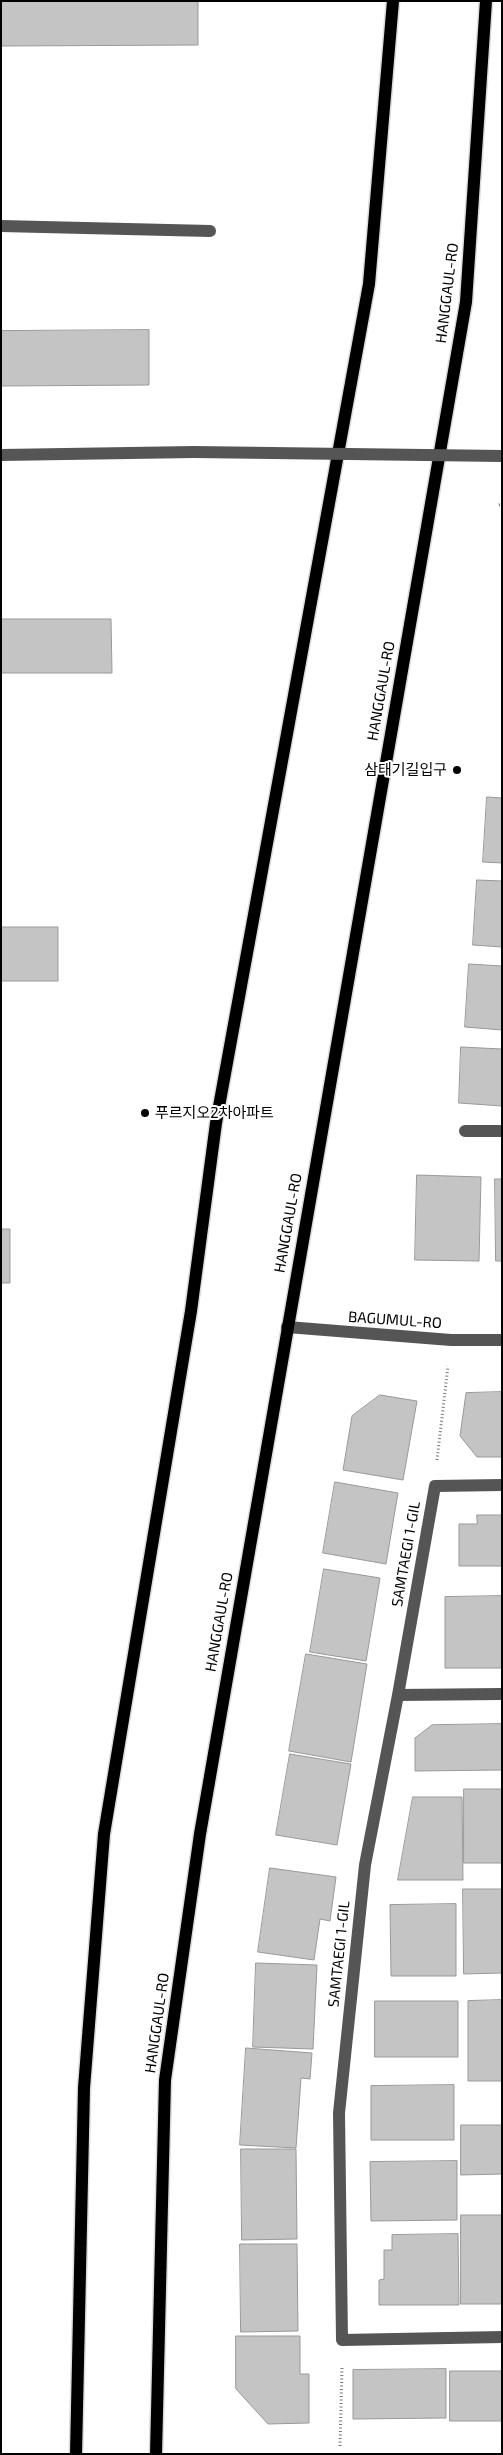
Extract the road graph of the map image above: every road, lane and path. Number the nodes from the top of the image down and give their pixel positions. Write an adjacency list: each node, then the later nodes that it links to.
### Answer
1 (394, 1): 19 (main road)
2 (486, 1): 9 (main road, HANGGAUL-RO)
3 (1, 226): 4 (street)
4 (210, 231)
5 (1, 455): 6 (street, bridge)
6 (502, 456)
7 (464, 1131): 8 (street)
8 (502, 1131)
9 (286, 1328): 10 (street, BAGUMUL-RO); 20 (main road, HANGGAUL-RO)
10 (502, 1340)
11 (448, 1366): 13 (path)
12 (502, 1485): 13 (street, SAMTAEGI 1-GIL)
13 (435, 1486): 15 (street, SAMTAEGI 1-GIL)
14 (502, 1694): 15 (street)
15 (398, 1695): 17 (street, SAMTAEGI 1-GIL)
16 (502, 2337): 17 (street)
17 (342, 2340): 18 (path)
18 (340, 2446)
19 (76, 2454)
20 (156, 2454)

